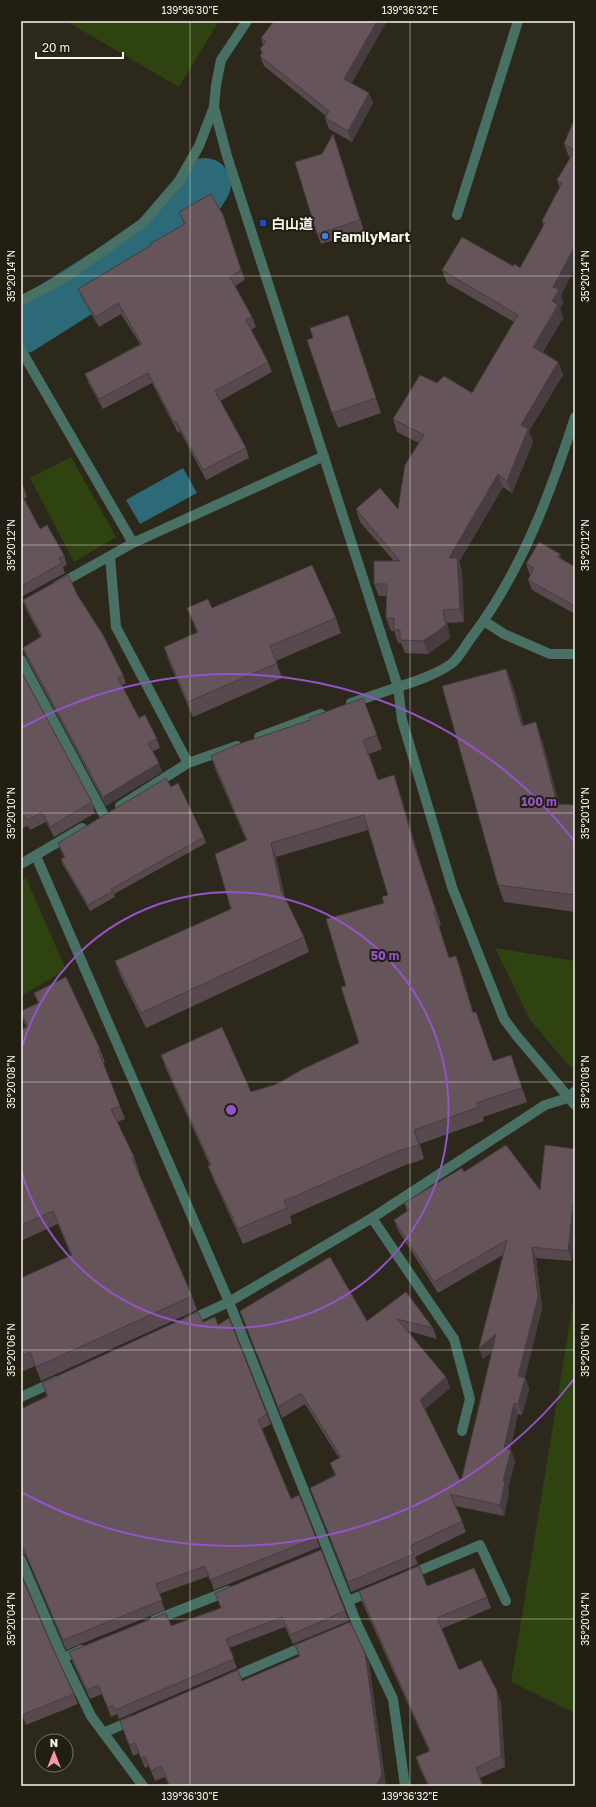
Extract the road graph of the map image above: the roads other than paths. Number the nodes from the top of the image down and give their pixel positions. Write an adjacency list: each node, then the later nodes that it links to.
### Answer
1 (247, 21): 3 (street)
2 (518, 21): 4 (street)
3 (214, 107): 5 (street); 8 (street)
4 (458, 215)
5 (21, 301)
6 (21, 350): 9 (street)
7 (575, 417): 12 (street)
8 (324, 456): 9 (street); 15 (street)
9 (133, 543): 10 (street)
10 (110, 557): 11 (street); 18 (street)
11 (48, 590)
12 (484, 621): 13 (street); 15 (street)
13 (575, 654)
14 (21, 660): 19 (street)
15 (398, 687): 16 (street); 22 (street)
16 (344, 705)
17 (330, 711): 18 (street)
18 (188, 763): 19 (street)
19 (97, 819): 20 (street)
20 (36, 856): 21 (street); 24 (street)
21 (21, 864)
22 (573, 1098): 23 (street)
23 (372, 1218): 24 (street); 28 (street)
24 (229, 1302): 25 (street); 34 (street)
25 (179, 1325)
26 (65, 1377): 27 (street)
27 (21, 1397)
28 (462, 1431)
29 (21, 1560): 31 (street)
30 (399, 1579): 35 (street)
31 (25, 1585): 39 (street)
32 (384, 1585): 34 (street)
33 (239, 1586): 36 (street)
34 (348, 1601): 44 (street)
35 (506, 1601)
36 (144, 1625)
37 (313, 1643): 40 (street)
38 (92, 1646): 39 (street)
39 (63, 1658): 42 (street)
40 (219, 1683)
41 (139, 1718): 42 (street)
42 (103, 1733): 43 (street)
43 (143, 1786)
44 (405, 1786)

